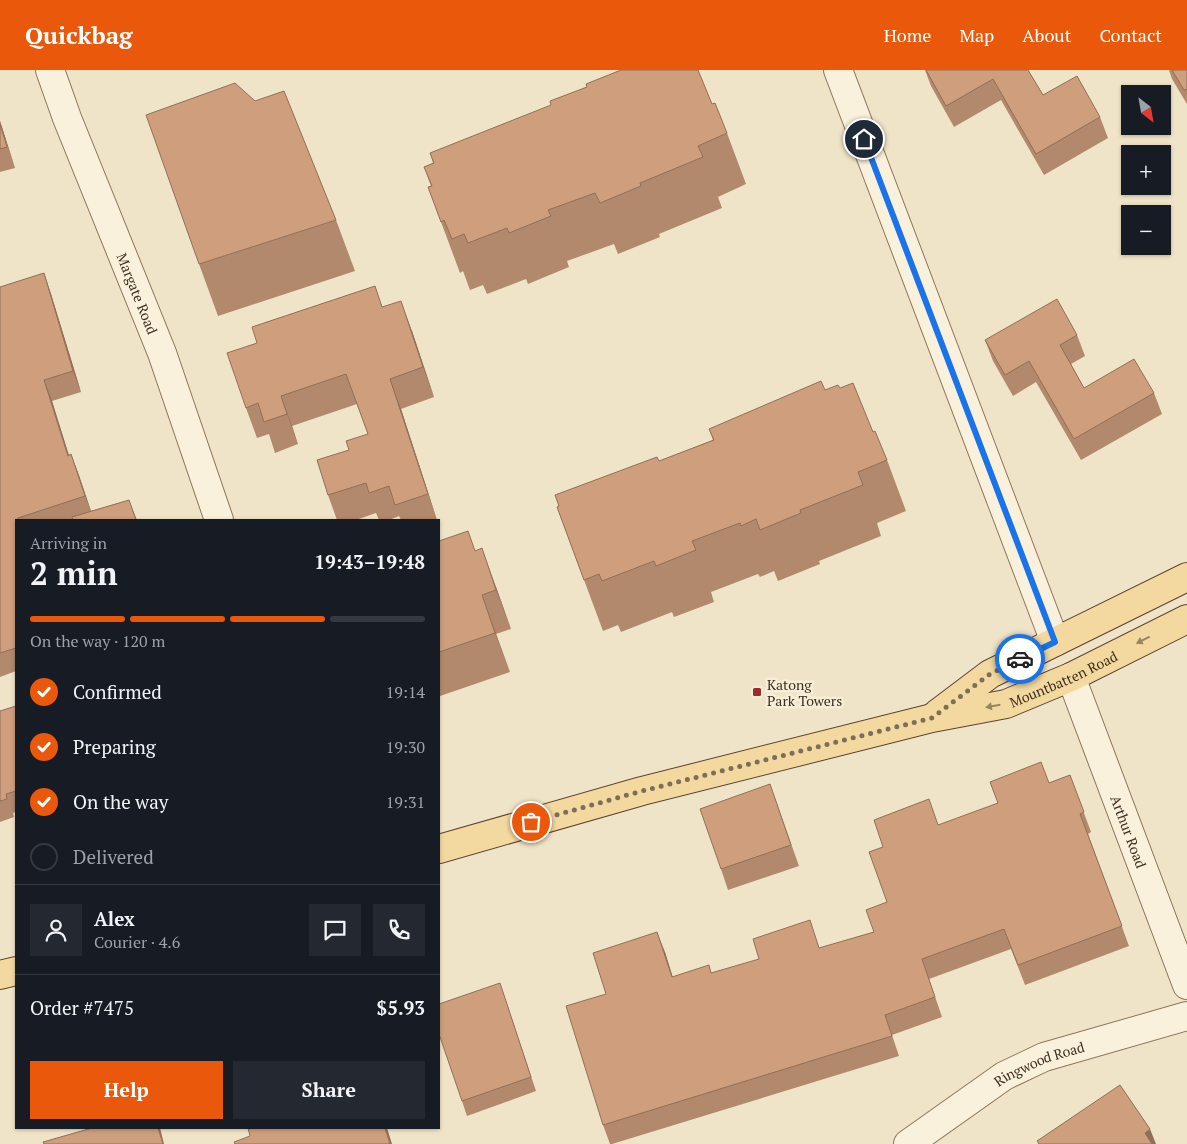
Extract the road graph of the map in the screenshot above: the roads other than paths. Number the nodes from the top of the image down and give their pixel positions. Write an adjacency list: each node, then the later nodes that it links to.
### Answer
1 (50, 70): 3 (street, Margate Road)
2 (838, 70): 6 (street)
3 (219, 519)
4 (1187, 576): 6 (main road, Mountbatten Road)
5 (1187, 619): 7 (main road, Mountbatten Road, one-way to 7)
6 (1055, 642): 8 (main road, Mountbatten Road)
7 (1071, 677): 8 (main road, Mountbatten Road, one-way to 8); 12 (street, Arthur Road)
8 (932, 718): 9 (main road, Mountbatten Road)
9 (440, 849)
10 (15, 970): 11 (main road)
11 (0, 975)
12 (1187, 985)
13 (1187, 1016): 14 (street, Ringwood Road)
14 (908, 1144)

